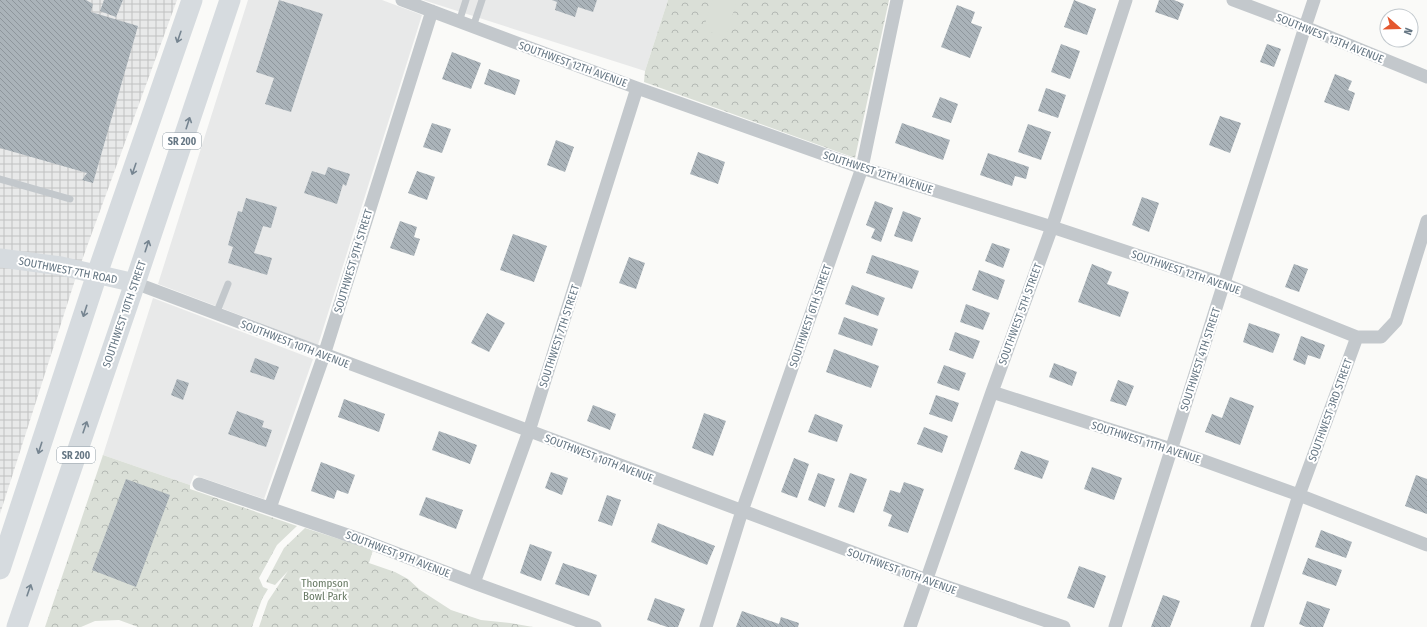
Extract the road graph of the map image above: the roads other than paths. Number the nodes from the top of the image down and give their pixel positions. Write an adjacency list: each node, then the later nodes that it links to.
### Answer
1 (192, 0): 22 (main road, SR 200, one-way to 22)
2 (230, 0): 23 (main road, SOUTHWEST 10TH STREET / SR 200, one-way to 2)
3 (402, 0): 10 (street, SOUTHWEST 12TH AVENUE)
4 (466, 0): 11 (lane)
5 (482, 0): 12 (lane)
6 (897, 0): 16 (street, SOUTHWEST 6TH STREET)
7 (1126, 0): 20 (street, SOUTHWEST 5TH STREET)
8 (1233, 0): 13 (street, SOUTHWEST 13TH AVENUE)
9 (1314, 0): 13 (street, SOUTHWEST 4TH STREET)
10 (432, 11): 11 (street, SOUTHWEST 12TH AVENUE); 28 (street, SOUTHWEST 9TH STREET)
11 (459, 22): 12 (street, SOUTHWEST 12TH AVENUE)
12 (473, 26): 15 (street, SOUTHWEST 12TH AVENUE)
13 (1305, 27): 14 (street, SOUTHWEST 13TH AVENUE); 25 (street, SOUTHWEST 4TH STREET)
14 (1427, 77)
15 (637, 88): 16 (street, SOUTHWEST 12TH AVENUE); 30 (street, SOUTHWEST 7TH STREET)
16 (862, 168): 20 (street, SOUTHWEST 12TH AVENUE); 35 (street, SOUTHWEST 6TH STREET)
17 (0, 179): 18 (lane)
18 (70, 200)
19 (1427, 221): 27 (street)
20 (1052, 227): 25 (street, SOUTHWEST 12TH AVENUE); 29 (street, SOUTHWEST 5TH STREET)
21 (0, 258): 22 (street, SOUTHWEST 7TH ROAD)
22 (97, 274): 23 (street, SOUTHWEST 7TH ROAD); 37 (main road, SR 200, one-way to 37)
23 (135, 283): 26 (street, SOUTHWEST 10TH AVENUE); 40 (main road, SOUTHWEST 10TH STREET / SR 200, one-way to 23)
24 (228, 284): 26 (lane)
25 (1224, 284): 27 (street, SOUTHWEST 12TH AVENUE); 31 (street, SOUTHWEST 4TH STREET)
26 (216, 314): 28 (street, SOUTHWEST 10TH AVENUE)
27 (1357, 337): 33 (street, SOUTHWEST 3RD STREET)
28 (324, 355): 30 (street, SOUTHWEST 10TH AVENUE); 34 (street, SOUTHWEST 9TH STREET)
29 (992, 392): 31 (street, SOUTHWEST 11TH AVENUE); 38 (street, SOUTHWEST 5TH STREET)
30 (529, 431): 35 (street, SOUTHWEST 10TH AVENUE); 39 (street, SOUTHWEST 7TH STREET)
31 (1171, 449): 33 (street, SOUTHWEST 11TH AVENUE); 45 (street, SOUTHWEST 4TH STREET)
32 (200, 484): 34 (street, SOUTHWEST 9TH AVENUE)
33 (1299, 495): 36 (street, SOUTHWEST 11TH AVENUE); 46 (street, SOUTHWEST 3RD STREET)
34 (270, 508): 39 (street, SOUTHWEST 9TH AVENUE)
35 (742, 511): 38 (street, SOUTHWEST 10TH AVENUE); 42 (street, SOUTHWEST 6TH STREET)
36 (1427, 545)
37 (0, 569)
38 (927, 580): 43 (street, SOUTHWEST 5TH STREET); 44 (street, SOUTHWEST 10TH AVENUE)
39 (474, 583): 41 (street, SOUTHWEST 9TH AVENUE)
40 (17, 627)
41 (595, 627)
42 (706, 627)
43 (910, 627)
44 (1064, 627)
45 (1115, 627)
46 (1257, 627)

